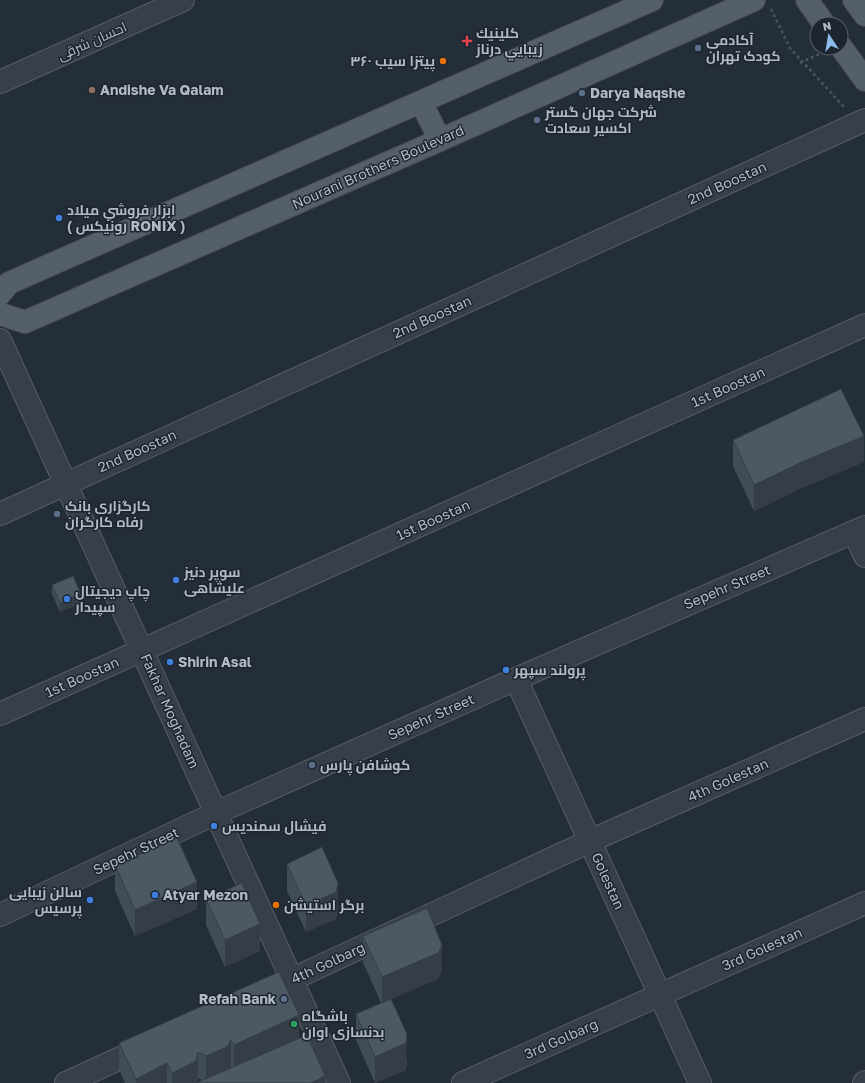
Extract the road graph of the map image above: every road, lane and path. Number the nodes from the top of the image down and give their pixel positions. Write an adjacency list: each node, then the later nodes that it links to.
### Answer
1 (183, 0): 12 (street, احسان شرقی)
2 (807, 0): 7 (main road)
3 (854, 0): 6 (main road)
4 (646, 2): 13 (main road)
5 (762, 3): 8 (path); 16 (main road, Nourani Brothers Boulevard)
6 (865, 15)
7 (818, 16)
8 (790, 48): 9 (path, bridge); 14 (path)
9 (815, 56)
10 (848, 56): 11 (main road)
11 (865, 80)
12 (0, 82)
13 (421, 102): 16 (main road); 17 (main road)
14 (845, 109)
15 (865, 120): 21 (street, 2nd Boostan)
16 (440, 140): 18 (main road, Nourani Brothers Boulevard)
17 (0, 294)
18 (0, 314)
19 (865, 325): 25 (street, 1st Boostan)
20 (0, 340): 21 (street, Fakhar Moghadam)
21 (65, 483): 22 (street, 2nd Boostan); 25 (street, Fakhar Moghadam)
22 (0, 514)
23 (860, 530): 24 (street); 26 (street, Sepehr Street)
24 (865, 556)
25 (142, 650): 27 (street, 1st Boostan); 29 (street, Fakhar Moghadam)
26 (516, 679): 29 (street, Sepehr Street); 30 (street, Golestan)
27 (0, 714)
28 (865, 719): 30 (street, 4th Golestan)
29 (216, 813): 32 (street, Sepehr Street); 33 (street, Fakhar Moghadam)
30 (590, 841): 33 (street, 4th Golbarg); 34 (street, Golestan)
31 (865, 903): 34 (street, 3rd Golestan)
32 (0, 915)
33 (292, 980): 35 (street, 4th Golbarg); 38 (street, Fakhar Moghadam)
34 (660, 994): 39 (street, 3rd Golbarg); 40 (street, Golestan)
35 (243, 1002)
36 (166, 1037): 37 (street)
37 (66, 1083)
38 (339, 1083)
39 (463, 1083)
40 (700, 1083)

